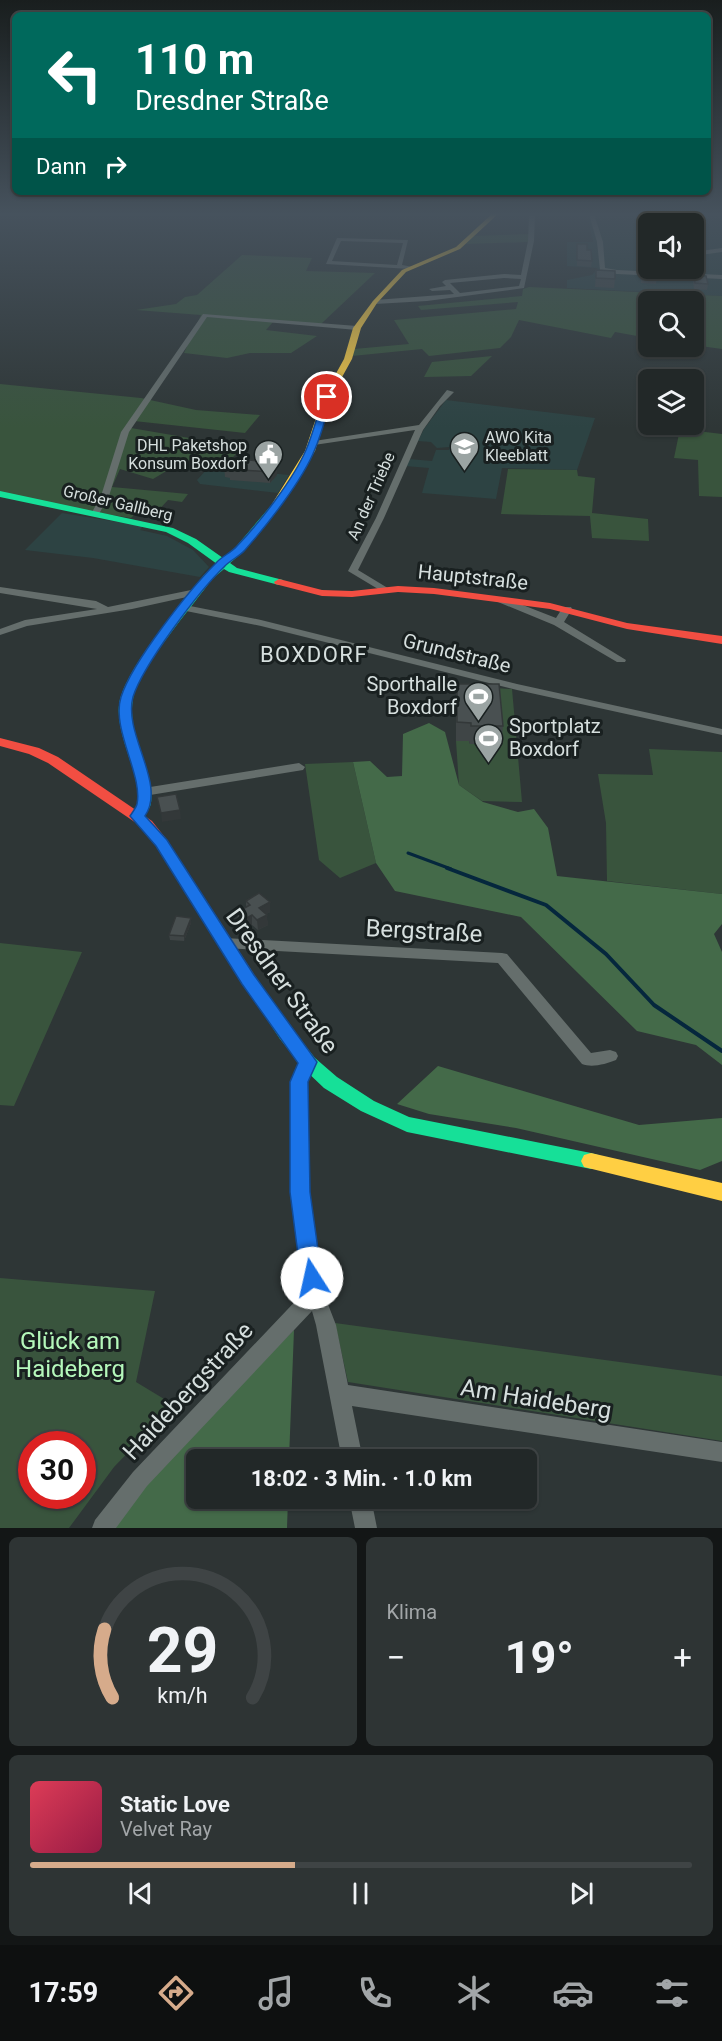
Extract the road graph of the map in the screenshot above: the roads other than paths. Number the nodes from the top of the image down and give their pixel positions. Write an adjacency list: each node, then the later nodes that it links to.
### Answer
1 (388, 285): 7 (street)
2 (448, 285): 5 (street)
3 (522, 285): 6 (street)
4 (432, 288): 5 (street)
5 (450, 288): 6 (street)
6 (459, 295): 7 (street)
7 (375, 302): 8 (street)
8 (357, 328): 11 (street); 13 (street)
9 (450, 392): 10 (street, An der Triebe)
10 (419, 428): 11 (street); 16 (street, An der Triebe)
11 (314, 443): 14 (street)
12 (0, 494): 13 (street, Großer Gallberg)
13 (95, 514): 14 (street, Großer Gallberg)
14 (221, 563): 16 (street, Hauptstraße); 17 (street)
15 (0, 590): 21 (street)
16 (386, 590): 18 (street, Hauptstraße)
17 (195, 592): 19 (street); 21 (street)
18 (500, 599): 20 (street, Hauptstraße); 22 (street)
19 (184, 608): 26 (street, Grundstraße); 29 (street)
20 (567, 609): 22 (street); 24 (street, Hauptstraße)
21 (107, 610): 23 (street)
22 (558, 623): 25 (street)
23 (0, 632)
24 (722, 640)
25 (621, 660)
26 (722, 732)
27 (0, 742): 30 (street, Dresdner Straße)
28 (299, 767): 29 (street)
29 (144, 792): 30 (street)
30 (137, 816): 31 (street, Dresdner Straße)
31 (224, 943): 32 (street, Bergstraße); 33 (street, Dresdner Straße)
32 (610, 1056)
33 (308, 1062): 34 (street, Dresdner Straße); 35 (street)
34 (722, 1192)
35 (315, 1294): 36 (street); 40 (street, Haidebergstraße)
36 (342, 1394): 37 (street); 38 (street, Am Haideberg)
37 (351, 1449)
38 (722, 1452)
39 (362, 1509): 41 (street)
40 (103, 1528)
41 (366, 1528)

